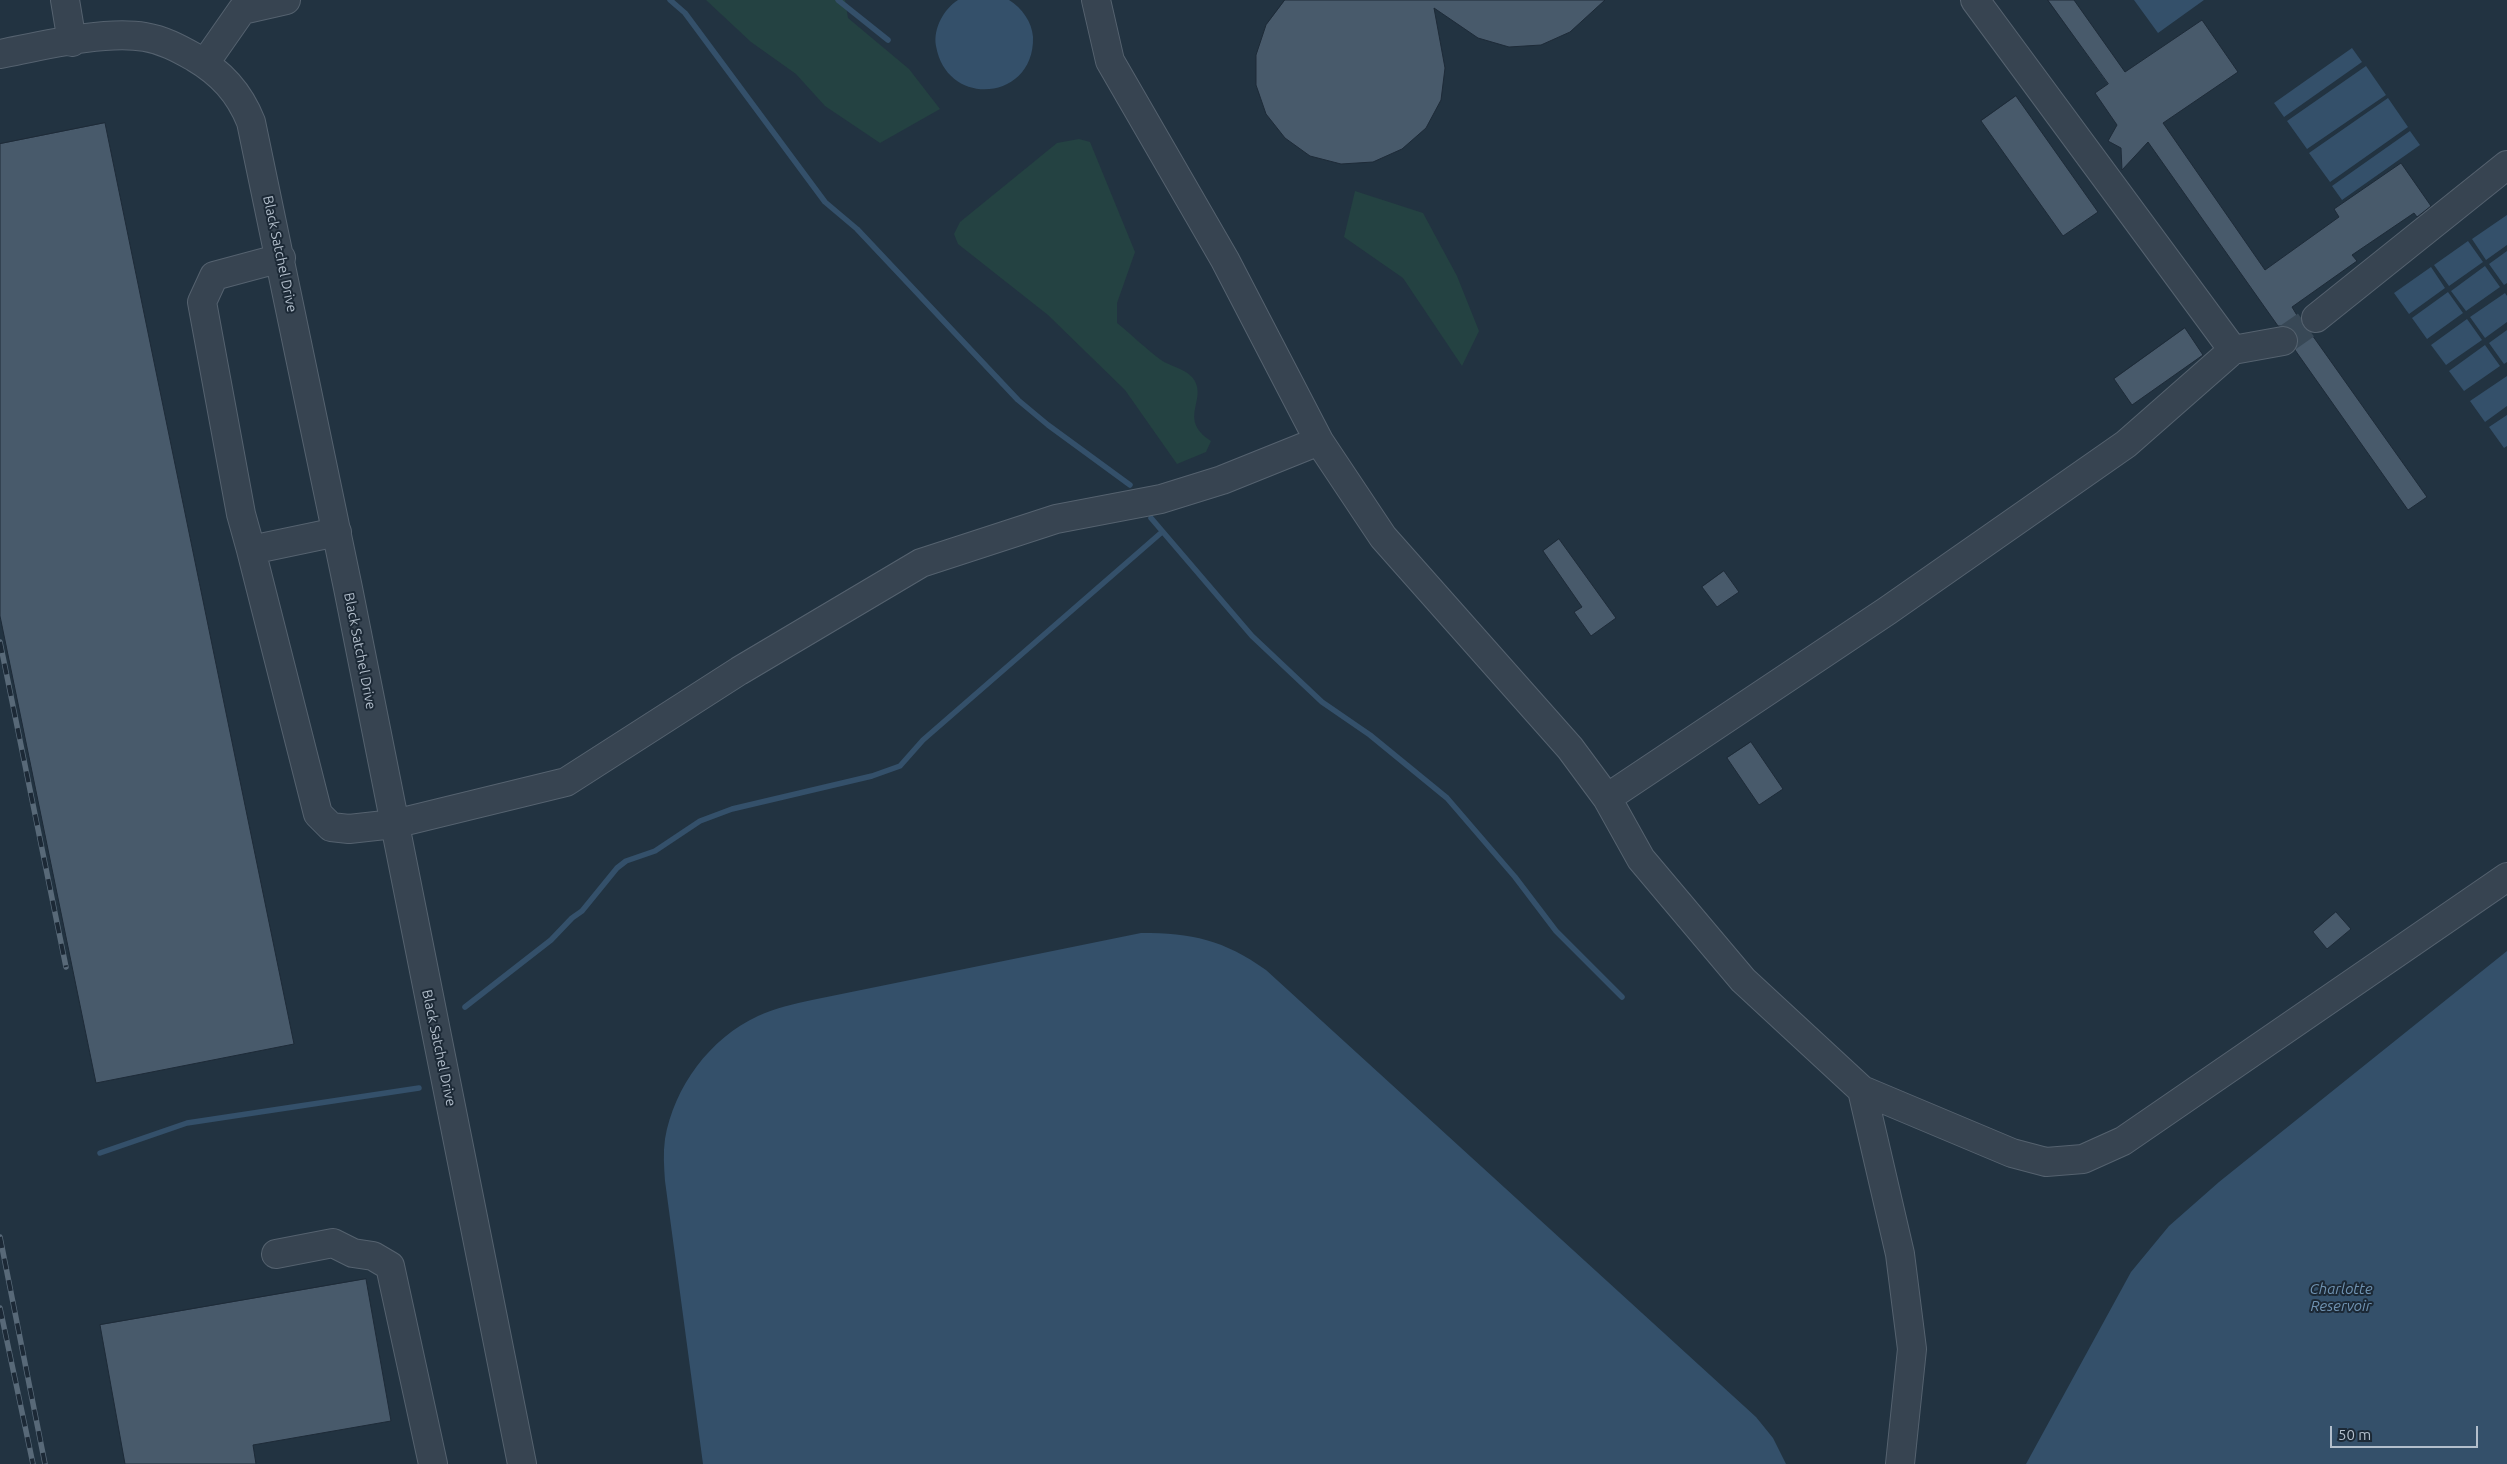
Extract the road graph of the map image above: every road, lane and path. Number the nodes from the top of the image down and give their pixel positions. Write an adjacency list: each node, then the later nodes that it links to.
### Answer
1 (65, 0): 6 (street)
2 (286, 0): 5 (street)
3 (1096, 0): 14 (street)
4 (1975, 0): 13 (street)
5 (240, 5): 8 (street)
6 (72, 42): 7 (street, Black Satchel Drive); 8 (street, Black Satchel Drive)
7 (0, 54)
8 (205, 64): 10 (street, Black Satchel Drive)
9 (2507, 165): 11 (street)
10 (280, 258): 15 (street, Black Satchel Drive); 16 (street)
11 (2316, 318)
12 (2283, 341): 13 (street)
13 (2233, 350): 17 (street)
14 (1319, 441): 17 (street); 18 (street)
15 (337, 532): 16 (street); 18 (street, Black Satchel Drive)
16 (251, 550): 18 (street)
17 (1607, 798): 20 (street)
18 (394, 824): 23 (street, Black Satchel Drive)
19 (2507, 877): 20 (street)
20 (1862, 1090): 24 (street)
21 (276, 1254): 22 (street)
22 (433, 1464)
23 (522, 1464)
24 (1900, 1464)

